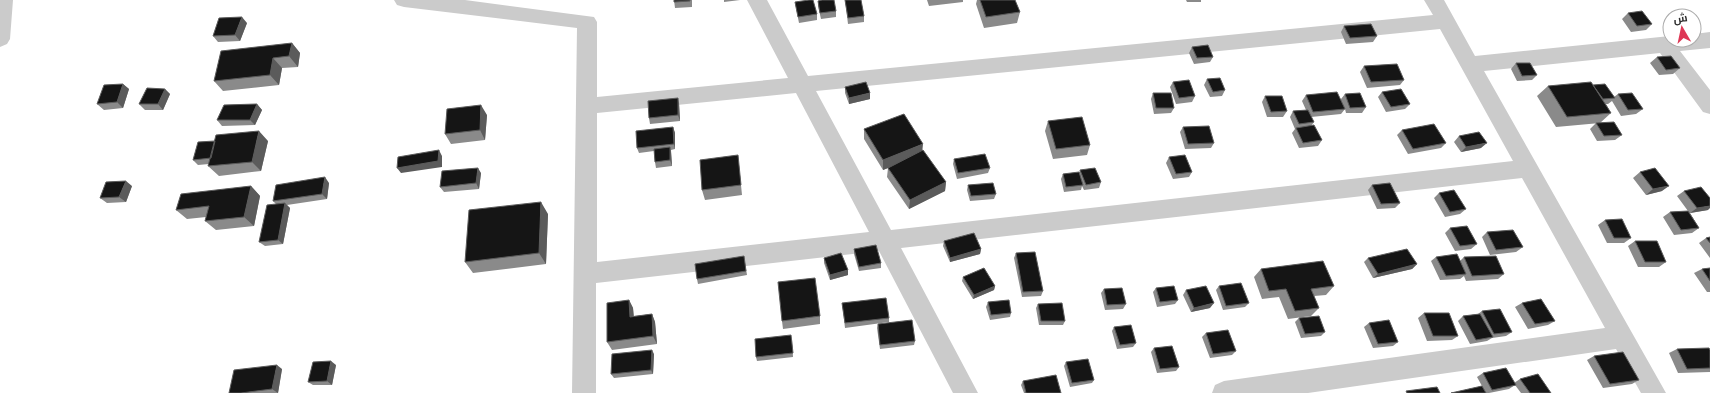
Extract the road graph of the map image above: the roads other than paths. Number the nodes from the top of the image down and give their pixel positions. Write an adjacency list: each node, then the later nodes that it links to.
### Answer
1 (3, 0): 6 (street)
2 (404, 0): 11 (street)
3 (757, 0): 10 (street)
4 (1434, 0): 5 (street)
5 (1446, 20): 9 (street); 10 (street)
6 (0, 39)
7 (1662, 45): 9 (street)
8 (1667, 48): 12 (street)
9 (1470, 64): 13 (street)
10 (802, 84): 11 (street); 14 (street)
11 (587, 106): 15 (street)
12 (1710, 106)
13 (1528, 168): 14 (street); 16 (street)
14 (884, 240): 15 (street); 18 (street)
15 (585, 274): 17 (street)
16 (1623, 337): 19 (street); 20 (street)
17 (584, 393)
18 (966, 393)
19 (1224, 393)
20 (1654, 393)

